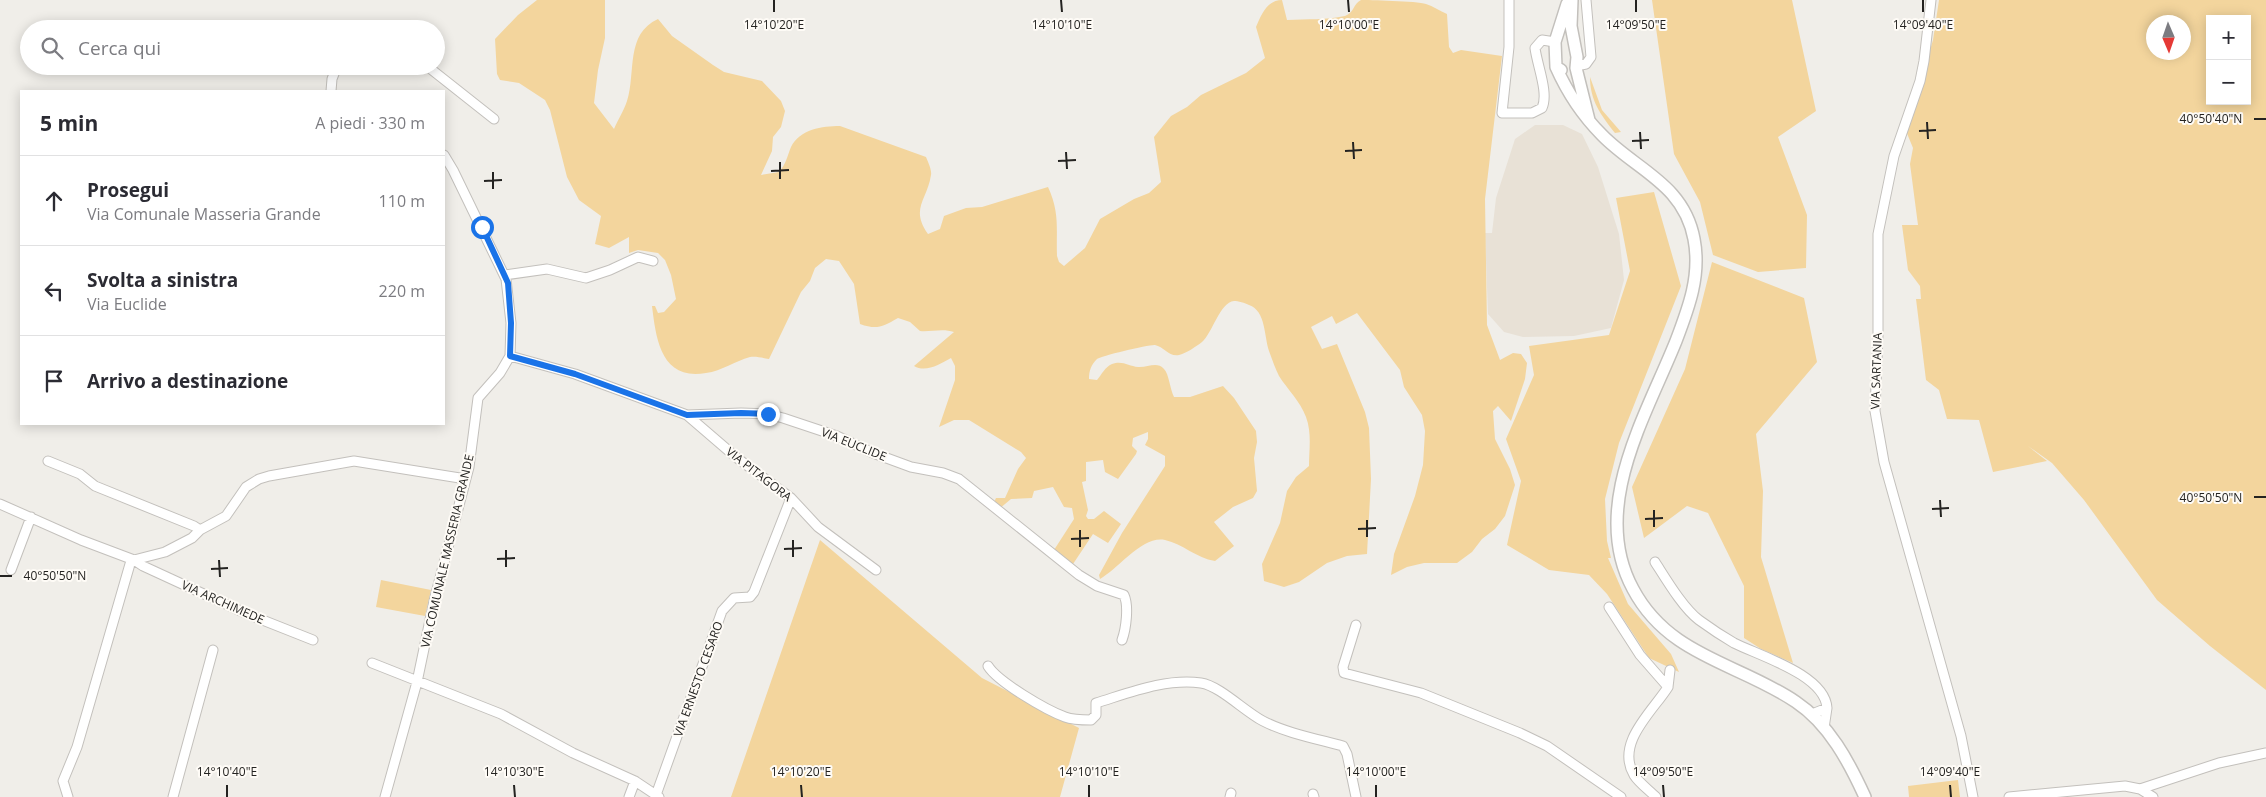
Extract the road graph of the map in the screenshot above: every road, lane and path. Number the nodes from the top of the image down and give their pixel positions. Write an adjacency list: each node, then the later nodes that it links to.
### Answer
1 (1509, 0): 5 (street)
2 (1570, 0): 5 (street); 6 (street)
3 (1586, 0): 7 (street)
4 (1932, 0): 54 (street, VIA SARTANIA)
5 (1555, 43): 6 (street); 8 (street)
6 (1574, 44): 7 (street)
7 (1576, 64): 8 (street); 13 (street)
8 (1556, 67): 13 (street)
9 (334, 75): 11 (street)
10 (438, 75): 12 (street)
11 (331, 90)
12 (494, 119)
13 (1589, 121): 40 (street)
14 (445, 157): 16 (street)
15 (653, 261): 16 (street)
16 (505, 275): 17 (street)
17 (510, 356): 18 (street, VIA EUCLIDE); 20 (street, VIA COMUNALE MASSERIA GRANDE)
18 (687, 415): 21 (street, VIA PITAGORA); 32 (street, VIA EUCLIDE)
19 (48, 461): 24 (street)
20 (466, 479): 24 (street); 37 (street, VIA COMUNALE MASSERIA GRANDE)
21 (791, 498): 28 (street, VIA PITAGORA); 45 (street, VIA ERNESTO CESARO)
22 (0, 504): 23 (street, VIA ARCHIMEDE)
23 (31, 517): 25 (street, VIA ARCHIMEDE); 27 (street)
24 (200, 530): 25 (street)
25 (134, 560): 31 (street, VIA ARCHIMEDE); 46 (street)
26 (1655, 562): 39 (street)
27 (11, 570)
28 (876, 570)
29 (1609, 607): 38 (street)
30 (1356, 625): 51 (street)
31 (313, 640)
32 (1122, 640)
33 (213, 650): 47 (street)
34 (372, 663): 37 (street)
35 (988, 666): 50 (street)
36 (1670, 670): 38 (street)
37 (417, 682): 43 (street); 48 (street, VIA COMUNALE MASSERIA GRANDE)
38 (1668, 688): 52 (street)
39 (1827, 708): 40 (street); 41 (street)
40 (1812, 714): 41 (street)
41 (1824, 728): 53 (street)
42 (2266, 753): 44 (street)
43 (635, 781): 45 (street); 49 (street)
44 (2140, 789): 55 (street); 56 (street)
45 (657, 796)
46 (68, 797)
47 (173, 797)
48 (385, 797)
49 (629, 797)
50 (1356, 797)
51 (1621, 797)
52 (1656, 797)
53 (1865, 797)
54 (1973, 797)
55 (2009, 797)
56 (2153, 797)

